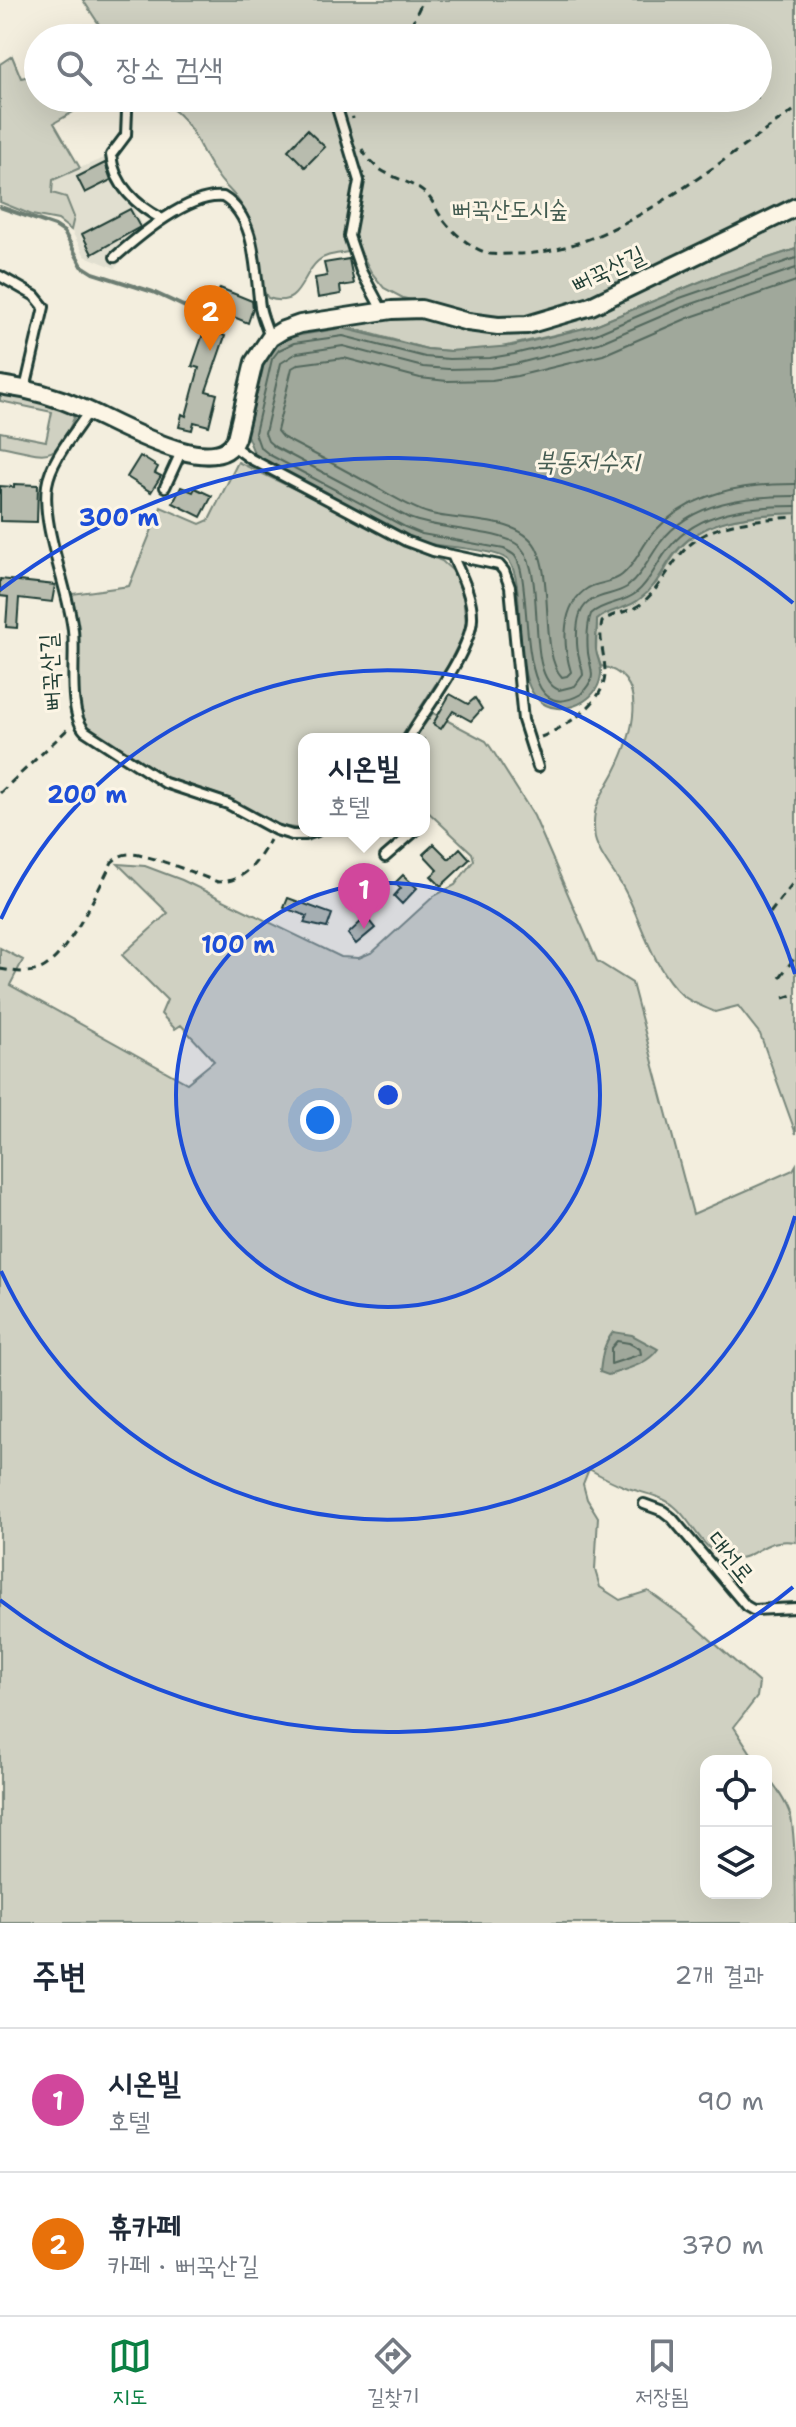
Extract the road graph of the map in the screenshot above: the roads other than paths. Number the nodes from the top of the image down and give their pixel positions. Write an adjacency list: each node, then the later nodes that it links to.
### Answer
1 (127, 112): 4 (lane)
2 (338, 112): 7 (lane)
3 (796, 207): 7 (street, 뻐꾹산길)
4 (162, 219): 5 (lane); 8 (lane)
5 (115, 257)
6 (0, 276): 10 (lane)
7 (382, 311): 8 (street, 뻐꾹산길)
8 (270, 338): 12 (street)
9 (0, 385): 10 (street)
10 (25, 390): 11 (street)
11 (89, 411): 13 (street); 18 (lane, 뻐꾹산길)
12 (233, 446): 13 (street); 15 (lane)
13 (182, 450): 14 (lane)
14 (165, 487)
15 (452, 555): 16 (lane); 17 (lane)
16 (412, 733)
17 (538, 767)
18 (298, 835)
19 (408, 837): 20 (lane)
20 (385, 857)
21 (644, 1504): 22 (lane, 대선로)
22 (796, 1608)

